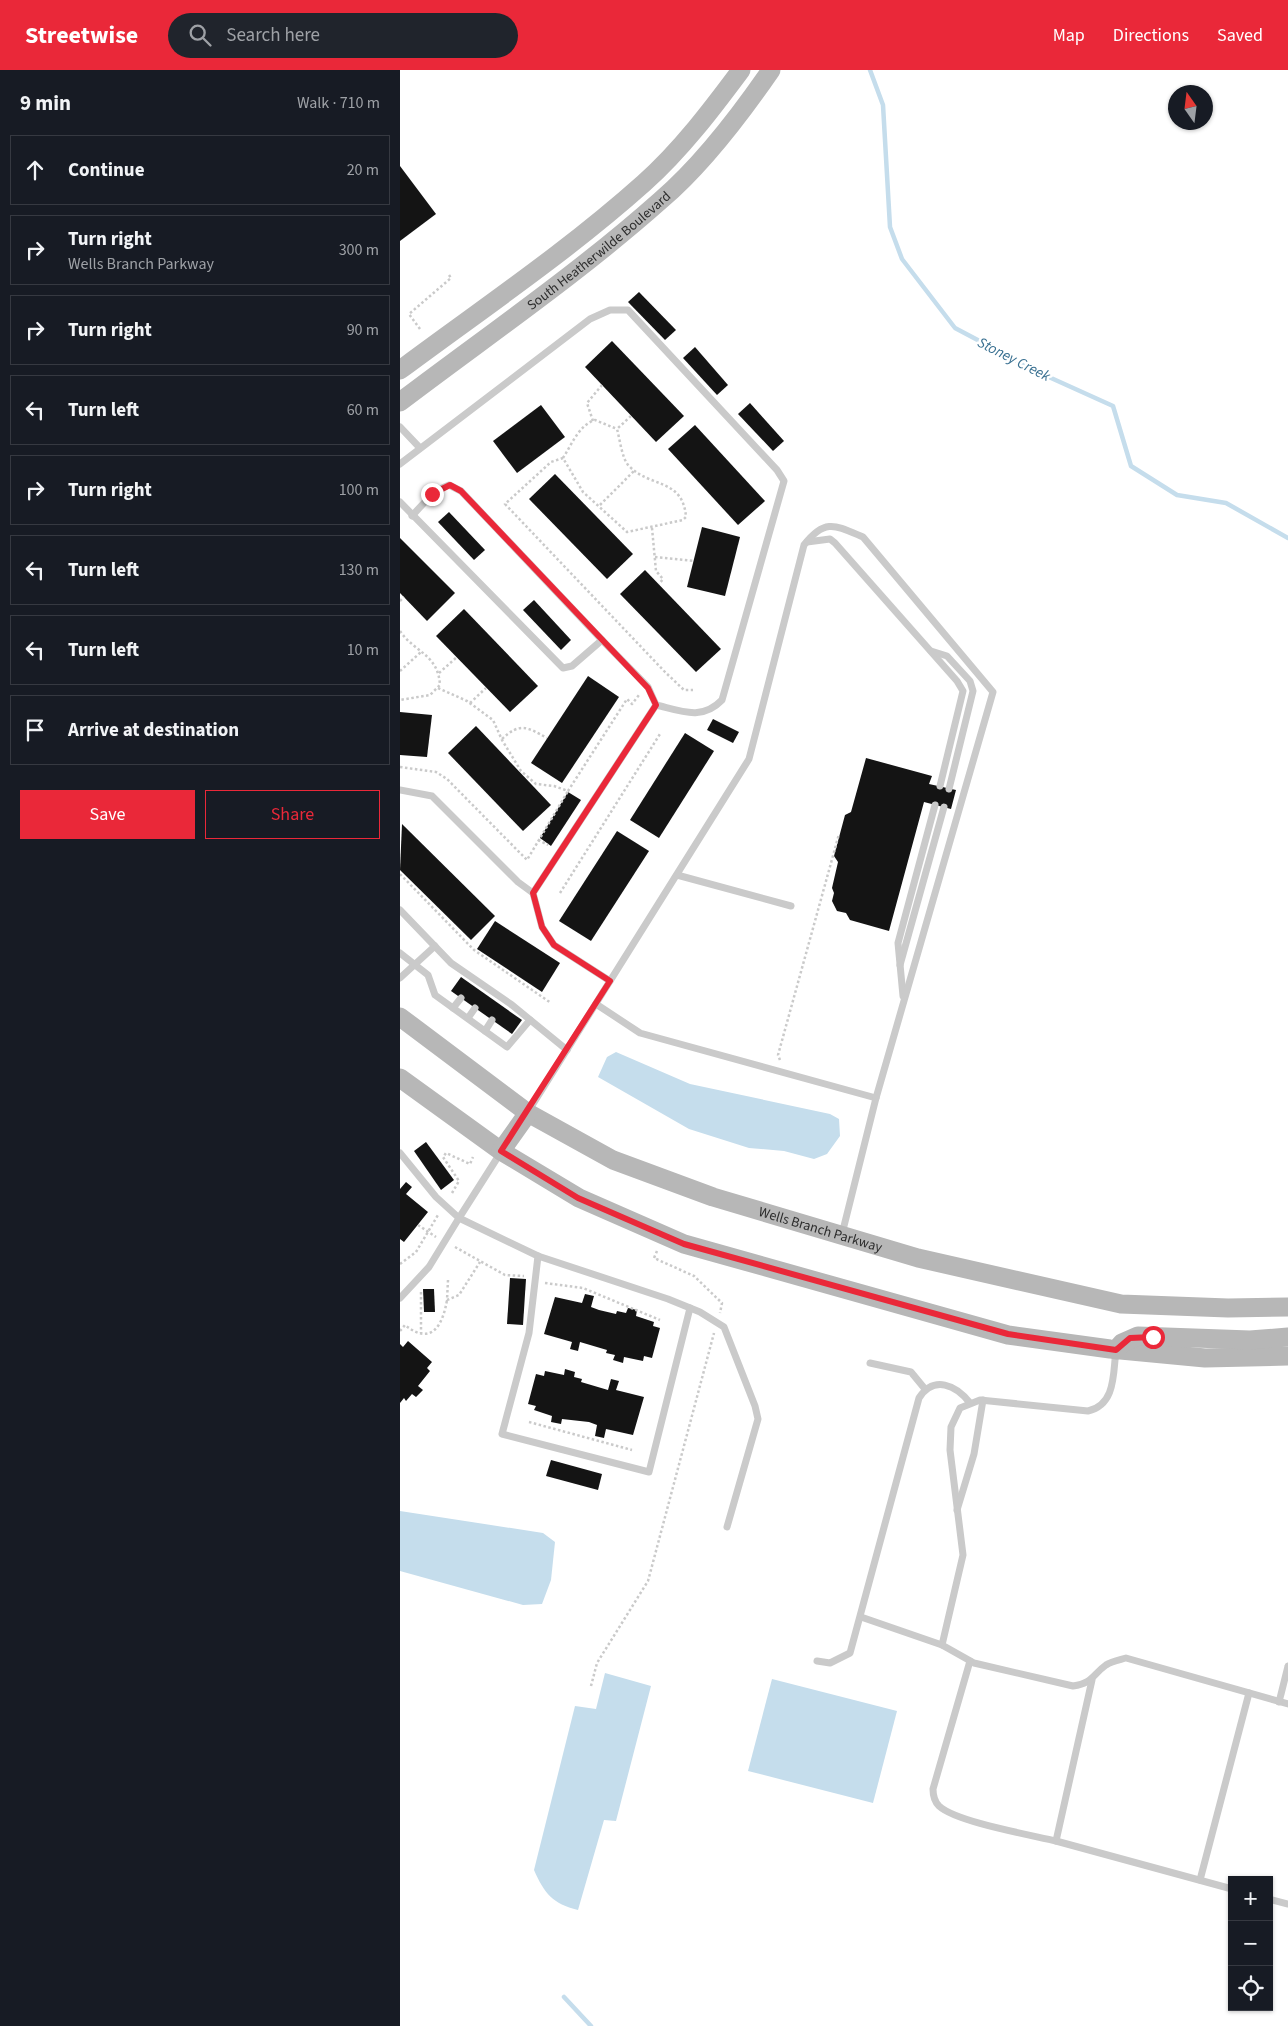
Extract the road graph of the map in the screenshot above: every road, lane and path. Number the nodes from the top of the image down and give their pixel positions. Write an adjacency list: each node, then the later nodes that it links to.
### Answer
1 (741, 70): 5 (main road, South Heatherwilde Boulevard)
2 (771, 70): 7 (main road, South Heatherwilde Boulevard)
3 (449, 275): 4 (path)
4 (420, 329)
5 (400, 370)
6 (602, 385): 9 (path)
7 (400, 402)
8 (632, 416): 11 (path)
9 (593, 421): 11 (path); 13 (path)
10 (400, 426): 12 (lane)
11 (617, 429): 15 (path)
12 (420, 448): 14 (lane); 39 (lane)
13 (563, 458): 17 (path); 35 (path)
14 (400, 464)
15 (634, 471): 17 (path); 19 (path)
16 (400, 502): 18 (lane)
17 (600, 505): 19 (path)
18 (412, 516): 27 (lane); 27 (lane)
19 (652, 528): 21 (path)
20 (807, 542): 28 (lane); 54 (lane); 66 (lane)
21 (655, 558): 22 (path); 23 (path)
22 (694, 560)
23 (658, 584)
24 (404, 597): 25 (path)
25 (400, 601)
26 (400, 631): 29 (path)
27 (602, 640): 39 (lane)
28 (930, 650): 44 (lane); 45 (lane)
29 (422, 652): 31 (path); 32 (path)
30 (457, 657): 32 (path)
31 (400, 671)
32 (439, 674): 33 (path)
33 (438, 688): 37 (path); 38 (path)
34 (486, 688): 38 (path)
35 (693, 690)
36 (639, 695): 47 (path)
37 (400, 700)
38 (470, 703): 42 (path)
39 (656, 705): 55 (lane)
40 (660, 734): 56 (path)
41 (547, 738): 42 (path)
42 (502, 739): 47 (path)
43 (400, 767): 51 (path)
44 (940, 786)
45 (949, 789)
46 (400, 790): 55 (lane)
47 (568, 791): 51 (path)
48 (935, 805): 62 (lane)
49 (944, 807): 62 (lane)
50 (839, 834): 77 (path)
51 (538, 840): 52 (path)
52 (548, 845)
53 (400, 874): 67 (path)
54 (677, 874): 57 (lane); 64 (lane)
55 (533, 893): 64 (lane)
56 (560, 893)
57 (791, 906)
58 (400, 910): 59 (lane)
59 (435, 946): 61 (lane); 74 (lane)
60 (400, 953): 61 (lane)
61 (413, 965): 63 (lane); 69 (lane)
62 (899, 968): 66 (lane)
63 (400, 978)
64 (610, 981): 68 (lane)
65 (461, 998): 69 (lane)
66 (904, 999): 79 (lane)
67 (551, 1003)
68 (596, 1004): 76 (lane); 79 (lane)
69 (453, 1008): 72 (lane)
70 (475, 1008): 72 (lane)
71 (400, 1018): 80 (main road, Wells Branch Parkway)
72 (468, 1018): 75 (lane)
73 (492, 1020): 75 (lane)
74 (530, 1020): 75 (lane); 76 (lane)
75 (484, 1031)
76 (567, 1050): 80 (lane)
77 (785, 1063)
78 (400, 1078): 81 (main road)
79 (876, 1098): 89 (lane)
80 (528, 1113): 81 (main road); 89 (main road, Wells Branch Parkway)
81 (501, 1151): 86 (lane); 109 (main road)
82 (400, 1153): 86 (lane)
83 (473, 1158): 84 (path)
84 (452, 1193)
85 (438, 1215): 88 (path)
86 (459, 1218): 93 (lane); 100 (lane)
87 (418, 1224): 88 (path)
88 (428, 1232): 90 (path); 95 (path)
89 (842, 1236): 102 (main road, Wells Branch Parkway)
90 (438, 1237)
91 (455, 1247): 94 (path)
92 (657, 1251): 105 (path)
93 (538, 1256): 103 (lane); 103 (lane)
94 (480, 1262): 96 (path); 101 (path)
95 (400, 1264)
96 (524, 1276)
97 (448, 1280): 101 (path)
98 (545, 1283): 104 (path)
99 (421, 1291): 107 (path)
100 (400, 1298)
101 (447, 1300): 107 (path)
102 (1288, 1307)
103 (690, 1308): 105 (lane)
104 (660, 1320)
105 (717, 1323): 118 (lane); 125 (path)
106 (400, 1330): 107 (path)
107 (422, 1333)
108 (1288, 1337): 109 (main road)
109 (1116, 1350): 110 (main road); 113 (lane)
110 (1288, 1356)
111 (870, 1362): 112 (lane)
112 (925, 1389): 114 (lane); 119 (lane)
113 (982, 1400): 114 (lane); 117 (lane)
114 (970, 1402): 117 (lane)
115 (529, 1422): 116 (path)
116 (632, 1450)
117 (956, 1513): 120 (lane)
118 (727, 1527)
119 (861, 1617): 120 (lane); 121 (lane)
120 (942, 1646): 122 (lane)
121 (817, 1661)
122 (970, 1661): 124 (lane); 129 (lane)
123 (1288, 1666): 127 (lane)
124 (1092, 1680): 126 (lane); 129 (lane)
125 (591, 1686)
126 (1249, 1693): 127 (lane); 130 (lane)
127 (1279, 1702): 128 (lane)
128 (1288, 1704)
129 (1056, 1841): 130 (lane)
130 (1200, 1880): 131 (lane)
131 (1228, 1888)
132 (1273, 1900): 133 (lane)
133 (1288, 1904)

